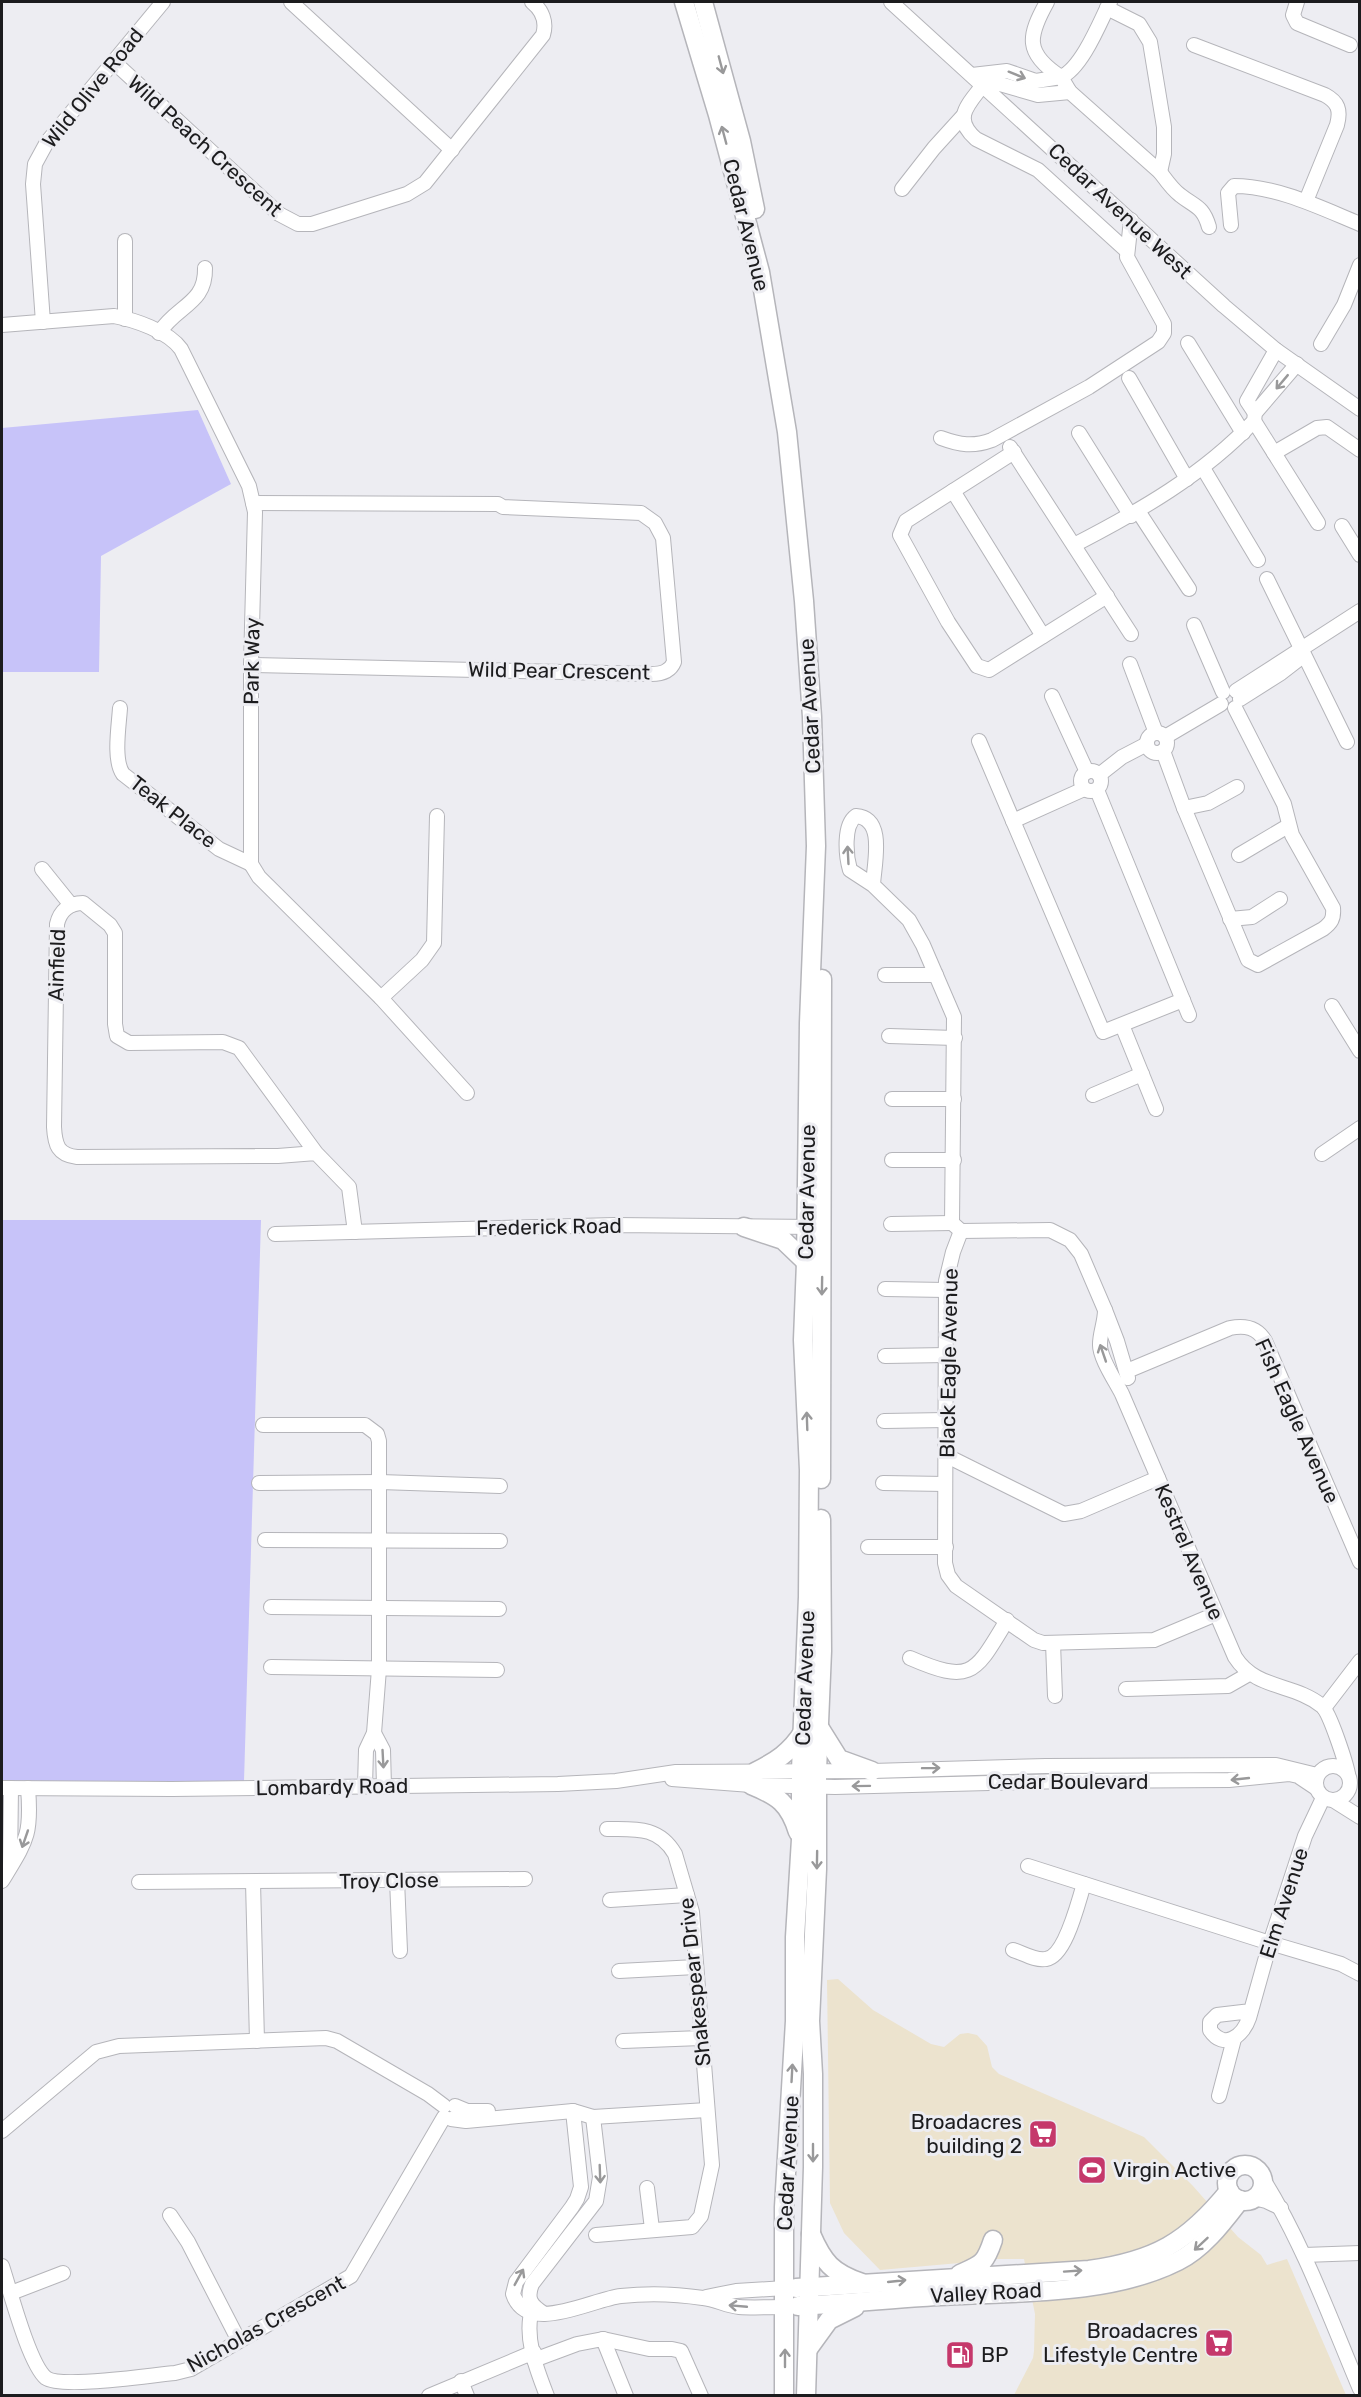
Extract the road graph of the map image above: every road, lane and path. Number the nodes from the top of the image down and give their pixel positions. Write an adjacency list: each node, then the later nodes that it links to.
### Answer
1 (163, 2): 12 (street, Wild Olive Road)
2 (291, 2): 17 (street)
3 (532, 2): 17 (street, Wild Peach Crescent)
4 (684, 2): 110 (main road, Cedar Avenue, one-way to 4)
5 (703, 2): 110 (main road, Cedar Avenue, one-way to 110)
6 (891, 2): 14 (street, Cedar Avenue West)
7 (1047, 2): 13 (street)
8 (1297, 2): 11 (street)
9 (1108, 5): 13 (street); 18 (street)
10 (1194, 45): 20 (street)
11 (1350, 45)
12 (114, 62): 17 (street, Wild Peach Crescent); 30 (street, Wild Olive Road)
13 (1061, 77): 14 (street, one-way to 13); 15 (street)
14 (977, 80): 15 (street); 16 (street); 21 (street, Cedar Avenue West)
15 (1070, 93): 18 (street)
16 (964, 115): 19 (street); 26 (street)
17 (452, 150)
18 (1160, 172): 24 (street)
19 (902, 189)
20 (1306, 201): 22 (street); 23 (street)
21 (1131, 220): 26 (street); 35 (street, Cedar Avenue West)
22 (1359, 224)
23 (1231, 225)
24 (1209, 227)
25 (125, 241): 29 (street)
26 (1127, 251): 42 (street)
27 (1359, 265): 34 (street)
28 (205, 268): 32 (street)
29 (125, 319): 30 (street, Park Way); 32 (street, Park Way)
30 (43, 322): 31 (street, Park Way)
31 (2, 325)
32 (159, 333): 48 (street, Park Way)
33 (1188, 343): 41 (street)
34 (1321, 344)
35 (1276, 350): 36 (street, Cedar Avenue West); 39 (street)
36 (1297, 364): 38 (street, Cedar Avenue West); 39 (street, one-way to 39)
37 (1130, 378): 46 (street)
38 (1359, 409)
39 (1255, 417): 41 (street); 44 (street)
40 (1079, 432): 49 (street)
41 (1243, 433): 45 (street)
42 (941, 438)
43 (1359, 450): 44 (street)
44 (1274, 453): 50 (street)
45 (1203, 468): 46 (street); 54 (street)
46 (1187, 479): 49 (street)
47 (953, 491): 52 (street); 62 (street); 62 (street)
48 (253, 502): 65 (street, Park Way); 65 (street, Wild Pear Crescent)
49 (1135, 513): 52 (street); 56 (street)
50 (1318, 523)
51 (1342, 526): 53 (street)
52 (1074, 545): 57 (street)
53 (1359, 555)
54 (1258, 560)
55 (1267, 579): 63 (street)
56 (1189, 589)
57 (1107, 596): 61 (street); 62 (street)
58 (1359, 611): 63 (street)
59 (1359, 618): 63 (street)
60 (1194, 625): 67 (street)
61 (1131, 634)
62 (1043, 636)
63 (1303, 651): 67 (street); 71 (street)
64 (1130, 664): 69 (street)
65 (251, 665): 81 (street, Park Way)
66 (1052, 696): 73 (street)
67 (1231, 699): 69 (street); 79 (street)
68 (120, 708): 81 (street, Teak Place)
69 (1161, 735): 72 (street)
70 (979, 741): 78 (street)
71 (1347, 742)
72 (1154, 749): 73 (street); 76 (street)
73 (1093, 774): 75 (street)
74 (1237, 787): 76 (street)
75 (1091, 789): 78 (street); 90 (street)
76 (1184, 808): 86 (street)
77 (437, 816): 89 (street)
78 (1013, 820): 93 (street)
79 (1288, 826): 80 (street); 86 (street)
80 (1239, 855)
81 (251, 864): 89 (street)
82 (42, 869): 85 (street)
83 (873, 885): 88 (street, Black Eagle Avenue)
84 (1281, 899): 86 (street)
85 (71, 905): 104 (street, Ainfield); 104 (street, Ainfield)
86 (1230, 919)
87 (885, 975): 88 (street)
88 (936, 975): 95 (street, Black Eagle Avenue)
89 (381, 998): 98 (street)
90 (1183, 1000): 92 (street); 93 (street)
91 (1332, 1006): 96 (street)
92 (1189, 1015)
93 (1122, 1025): 97 (street)
94 (889, 1036): 95 (street)
95 (955, 1038): 101 (street, Black Eagle Avenue)
96 (1359, 1051)
97 (1142, 1074): 99 (street); 102 (street)
98 (467, 1094)
99 (1093, 1095)
100 (892, 1099): 101 (street)
101 (954, 1099): 107 (street, Black Eagle Avenue)
102 (1156, 1109)
103 (1358, 1134): 105 (street)
104 (316, 1152): 112 (street, Ainfield)
105 (1322, 1154)
106 (892, 1160): 107 (street)
107 (954, 1160): 111 (street, Black Eagle Avenue)
108 (891, 1224): 111 (street)
109 (744, 1227): 110 (street, Frederick Road); 112 (street, Frederick Road); 114 (main road)
110 (815, 1227): 114 (main road, Cedar Avenue); 153 (main road, Cedar Avenue, one-way to 153)
111 (957, 1227): 116 (street, Black Eagle Avenue); 117 (street)
112 (355, 1232): 113 (street, Frederick Road)
113 (275, 1234)
114 (806, 1262): 153 (main road, Cedar Avenue, one-way to 114)
115 (885, 1289): 116 (street)
116 (946, 1290): 118 (street, Black Eagle Avenue)
117 (1105, 1310): 120 (street); 121 (street, Kestrel Avenue, one-way to 117)
118 (947, 1355): 119 (street); 122 (street, Black Eagle Avenue)
119 (885, 1356)
120 (1127, 1371): 121 (street); 137 (street, Fish Eagle Avenue)
121 (1122, 1394): 126 (street, Kestrel Avenue)
122 (946, 1420): 123 (street); 125 (street, Black Eagle Avenue)
123 (884, 1421)
124 (263, 1425): 127 (street)
125 (947, 1456): 126 (street); 130 (street, Black Eagle Avenue)
126 (1158, 1478): 141 (street, Kestrel Avenue)
127 (380, 1482): 128 (street); 131 (street); 133 (street)
128 (260, 1483)
129 (883, 1483): 130 (street)
130 (945, 1484): 136 (street, Black Eagle Avenue)
131 (500, 1486)
132 (265, 1540): 133 (street)
133 (378, 1541): 134 (street); 139 (street)
134 (500, 1541)
135 (868, 1547): 136 (street)
136 (946, 1547): 142 (street, Black Eagle Avenue)
137 (1359, 1562)
138 (271, 1607): 139 (street)
139 (379, 1609): 140 (street); 147 (street)
140 (499, 1609)
141 (1216, 1614): 143 (street, Black Eagle Avenue); 149 (street, Kestrel Avenue)
142 (1006, 1620): 143 (street, Black Eagle Avenue); 144 (street)
143 (1053, 1644): 151 (street)
144 (910, 1658)
145 (1359, 1661): 152 (street)
146 (272, 1667): 147 (street)
147 (379, 1669): 148 (street); 154 (street)
148 (497, 1670)
149 (1249, 1674): 150 (street); 152 (street)
150 (1126, 1689)
151 (1055, 1696)
152 (1324, 1708): 155 (street)
153 (811, 1728): 158 (main road); 159 (main road); 160 (main road, Cedar Avenue)
154 (374, 1733): 163 (street); 164 (street, one-way to 164)
155 (1339, 1746): 157 (street); 161 (street)
156 (1170, 1765): 158 (street, Cedar Boulevard, one-way to 156); 162 (street); 167 (street, Cedar Boulevard)
157 (1333, 1765): 161 (street); 167 (street)
158 (872, 1771): 160 (street, Cedar Boulevard)
159 (753, 1778): 160 (street, Lombardy Road); 164 (street, Lombardy Road); 171 (main road)
160 (809, 1778): 162 (street, Cedar Boulevard, one-way to 160); 171 (main road, Cedar Avenue); 207 (main road, Cedar Avenue, one-way to 207)
161 (1348, 1781): 167 (street); 168 (street)
162 (1170, 1782): 167 (street, Cedar Boulevard, one-way to 162)
163 (365, 1786): 164 (street, Lombardy Road); 166 (street, Lombardy Road)
164 (384, 1786)
165 (6, 1788): 166 (street, Lombardy Road); 173 (street)
166 (28, 1788): 173 (street, one-way to 173)
167 (1322, 1790): 169 (street); 182 (street, Elm Avenue)
168 (1359, 1809)
169 (1359, 1817)
170 (607, 1829): 180 (street, Shakespear Drive)
171 (801, 1839): 217 (main road, Cedar Avenue, one-way to 171)
172 (1028, 1866): 179 (street)
173 (6, 1868): 176 (street)
174 (525, 1879): 175 (street, Troy Close)
175 (397, 1880): 178 (street, Troy Close); 184 (street)
176 (2, 1881)
177 (140, 1882): 178 (street, Troy Close)
178 (253, 1882): 191 (street)
179 (1084, 1884): 182 (street); 183 (street)
180 (687, 1895): 181 (street); 185 (street, Shakespear Drive)
181 (610, 1900)
182 (1270, 1944): 187 (street); 188 (street, Elm Avenue)
183 (1013, 1950)
184 (400, 1951)
185 (696, 1967): 186 (street); 189 (street, Shakespear Drive)
186 (619, 1971)
187 (1359, 1974)
188 (1251, 2011): 190 (street, Elm Avenue); 190 (street)
189 (701, 2038): 192 (street); 194 (street, Shakespear Drive)
190 (1234, 2038): 193 (street, Elm Avenue)
191 (257, 2041): 196 (street); 198 (street)
192 (623, 2041)
193 (1219, 2096)
194 (707, 2110): 197 (street); 206 (street, Shakespear Drive)
195 (573, 2111): 196 (street); 197 (street); 204 (street)
196 (449, 2112): 225 (street, Nicholas Crescent)
197 (593, 2117): 205 (street, one-way to 205)
198 (2, 2131)
199 (1263, 2179): 201 (main road); 201 (main road); 202 (street)
200 (647, 2188): 206 (street)
201 (1241, 2197): 202 (street); 213 (main road, Valley Road)
202 (1281, 2208): 211 (street)
203 (170, 2215): 225 (street)
204 (565, 2215): 205 (street); 223 (street, one-way to 204)
205 (578, 2226): 223 (street)
206 (652, 2229): 208 (street)
207 (810, 2232): 216 (main road); 219 (main road, Cedar Avenue)
208 (596, 2235)
209 (993, 2240): 215 (main road)
210 (1359, 2253): 211 (street)
211 (1304, 2255): 229 (street)
212 (2, 2266): 218 (street, Nicholas Crescent)
213 (1131, 2271): 215 (main road, Valley Road, one-way to 213); 221 (main road, Valley Road)
214 (63, 2273): 218 (street)
215 (952, 2277): 216 (main road, Valley Road, one-way to 215)
216 (866, 2284): 219 (main road, Valley Road)
217 (785, 2288): 219 (main road, Valley Road); 220 (street, Valley Road); 222 (main road, Cedar Avenue)
218 (11, 2293): 225 (street, Nicholas Crescent)
219 (808, 2297): 221 (main road, Valley Road); 222 (main road, Valley Road); 226 (main road, Cedar Avenue)
220 (704, 2298): 222 (street, Valley Road, one-way to 220); 223 (street, Valley Road)
221 (862, 2302): 226 (main road)
222 (785, 2307): 235 (main road, Cedar Avenue, one-way to 222)
223 (536, 2311): 227 (street)
224 (603, 2339): 227 (street); 233 (street); 234 (street)
225 (239, 2341)
226 (808, 2349): 236 (main road, Cedar Avenue)
227 (534, 2356): 228 (street); 232 (street)
228 (460, 2381): 230 (street); 231 (street)
229 (1359, 2389)
230 (429, 2396)
231 (467, 2396)
232 (547, 2396)
233 (626, 2396)
234 (701, 2396)
235 (784, 2396)
236 (806, 2396)

